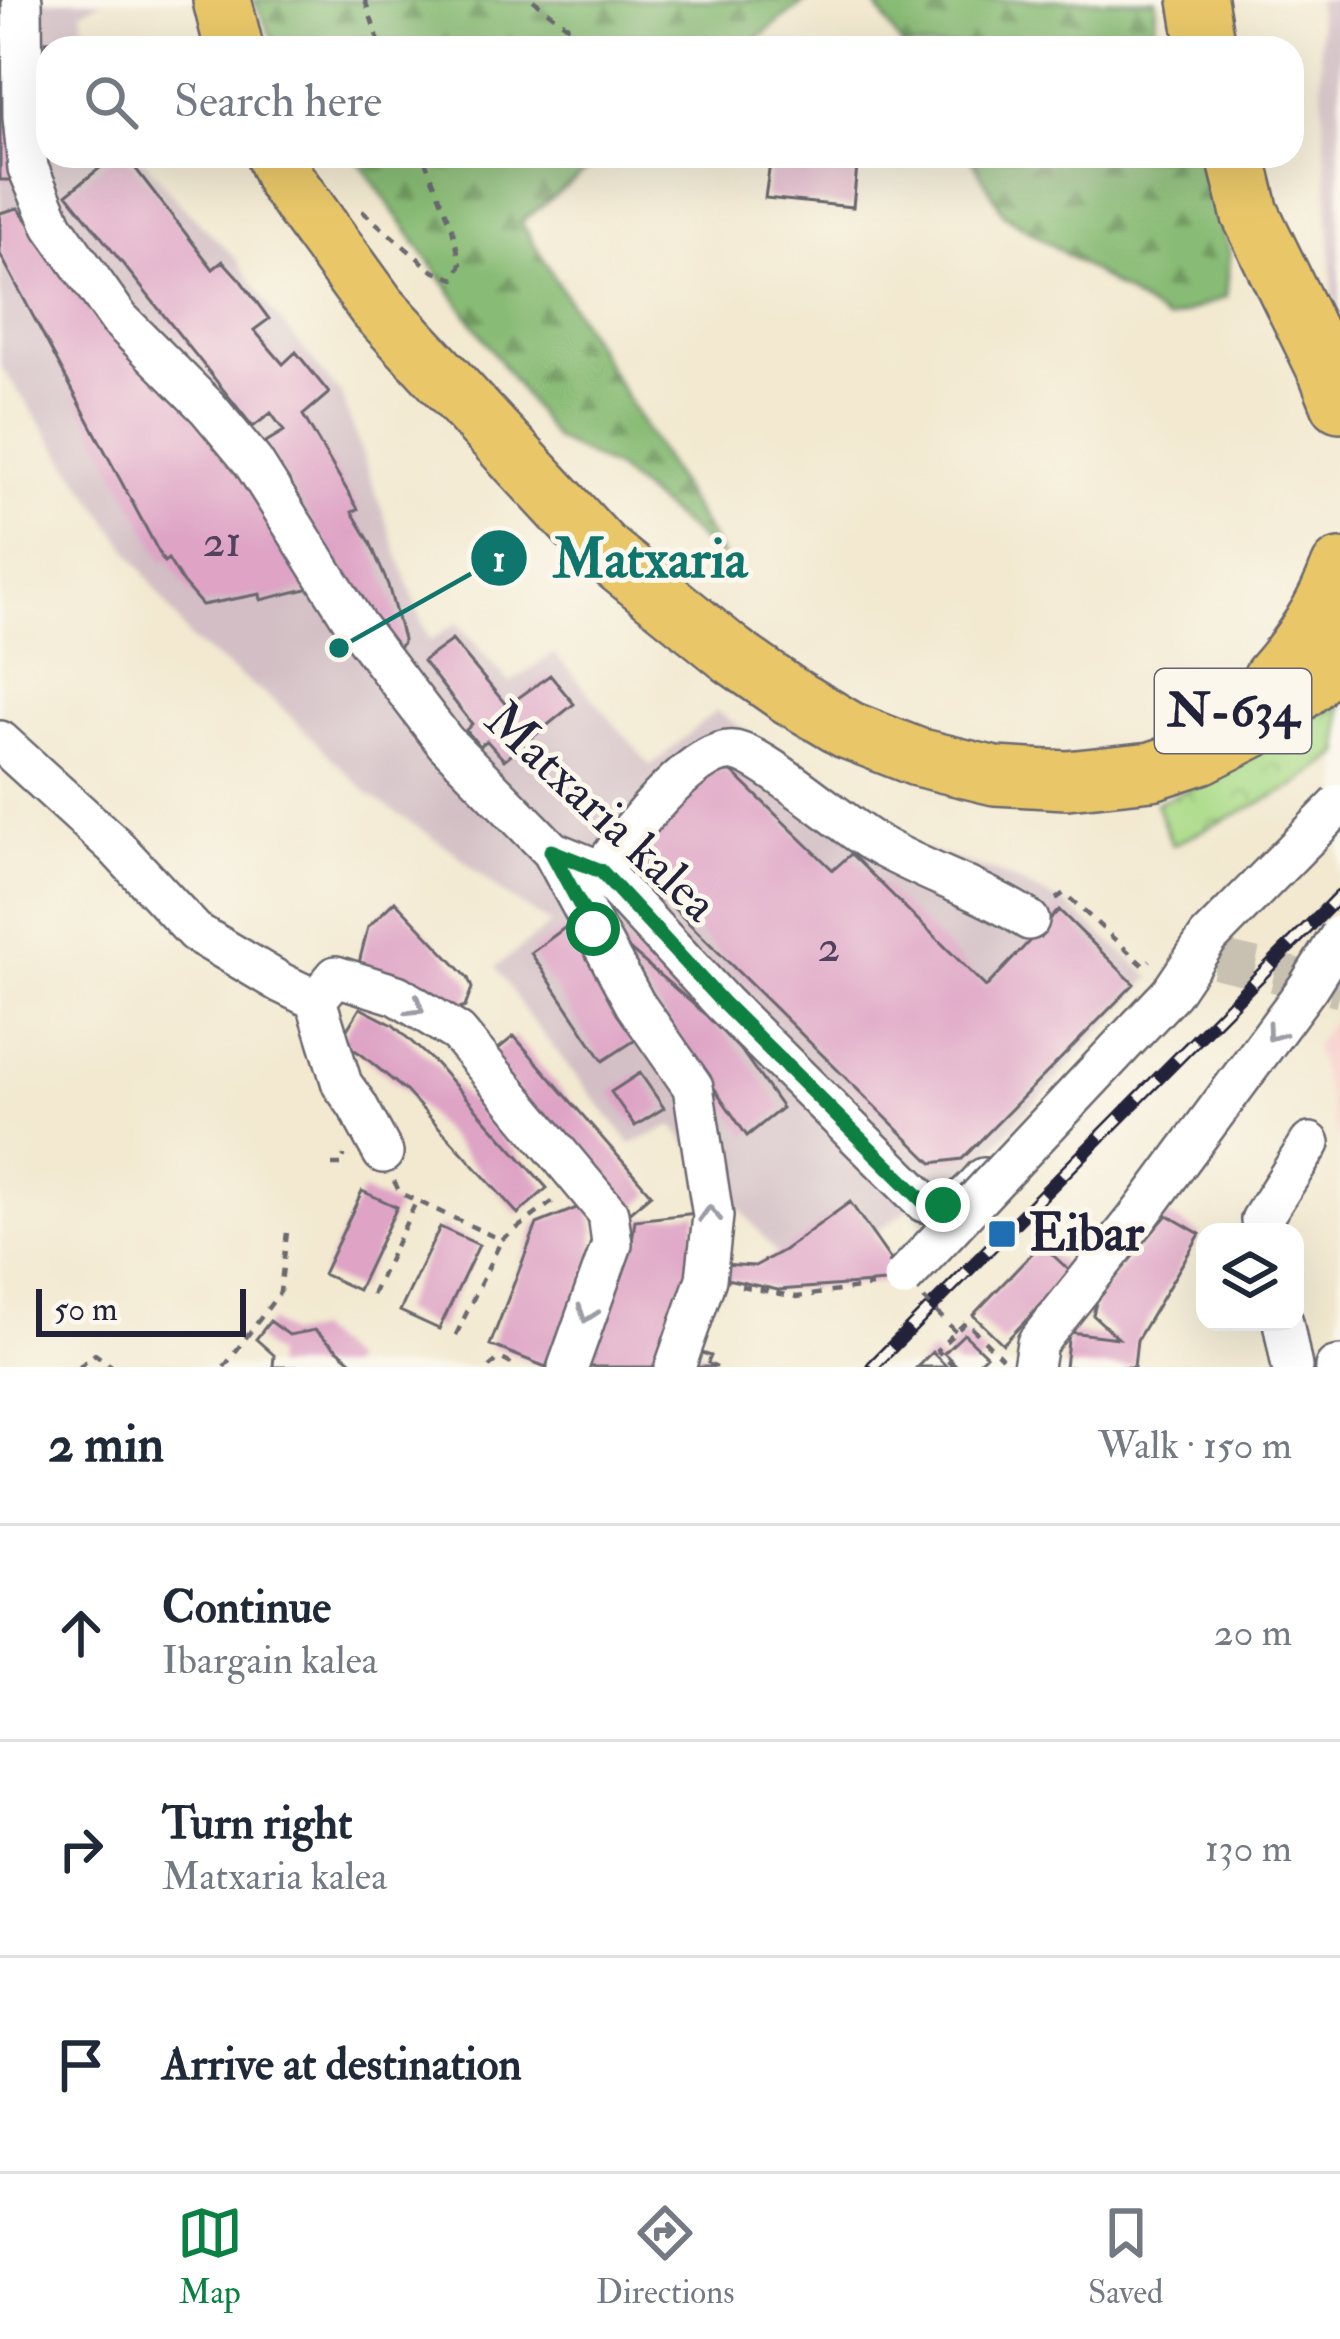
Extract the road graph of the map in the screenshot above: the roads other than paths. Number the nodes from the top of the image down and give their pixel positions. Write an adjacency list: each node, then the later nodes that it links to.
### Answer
1 (22, 0): 16 (street, Matxaria kalea)
2 (222, 0): 4 (highway)
3 (1198, 0): 5 (highway)
4 (231, 36)
5 (1204, 36)
6 (280, 168): 14 (highway, N-634)
7 (1240, 168): 10 (highway)
8 (1242, 168): 9 (highway)
9 (1340, 350)
10 (1340, 403)
11 (1340, 568): 14 (highway, N-634)
12 (1330, 668): 14 (highway, N-634)
13 (7, 759): 21 (street)
14 (1067, 780)
15 (1340, 804): 25 (street, bridge)
16 (551, 851): 17 (street, Matxaria kalea); 29 (street, one-way to 16)
17 (601, 871): 18 (street); 20 (street, Matxaria kalea)
18 (1029, 920)
19 (1340, 936): 27 (street, one-way to 27, bridge)
20 (1217, 959)
21 (316, 1000): 23 (street); 28 (street, one-way to 28)
22 (1310, 1143): 24 (street)
23 (382, 1154)
24 (1262, 1223)
25 (895, 1281)
26 (1284, 1331): 30 (street)
27 (1019, 1364)
28 (568, 1367)
29 (675, 1367)
30 (1292, 1367)

